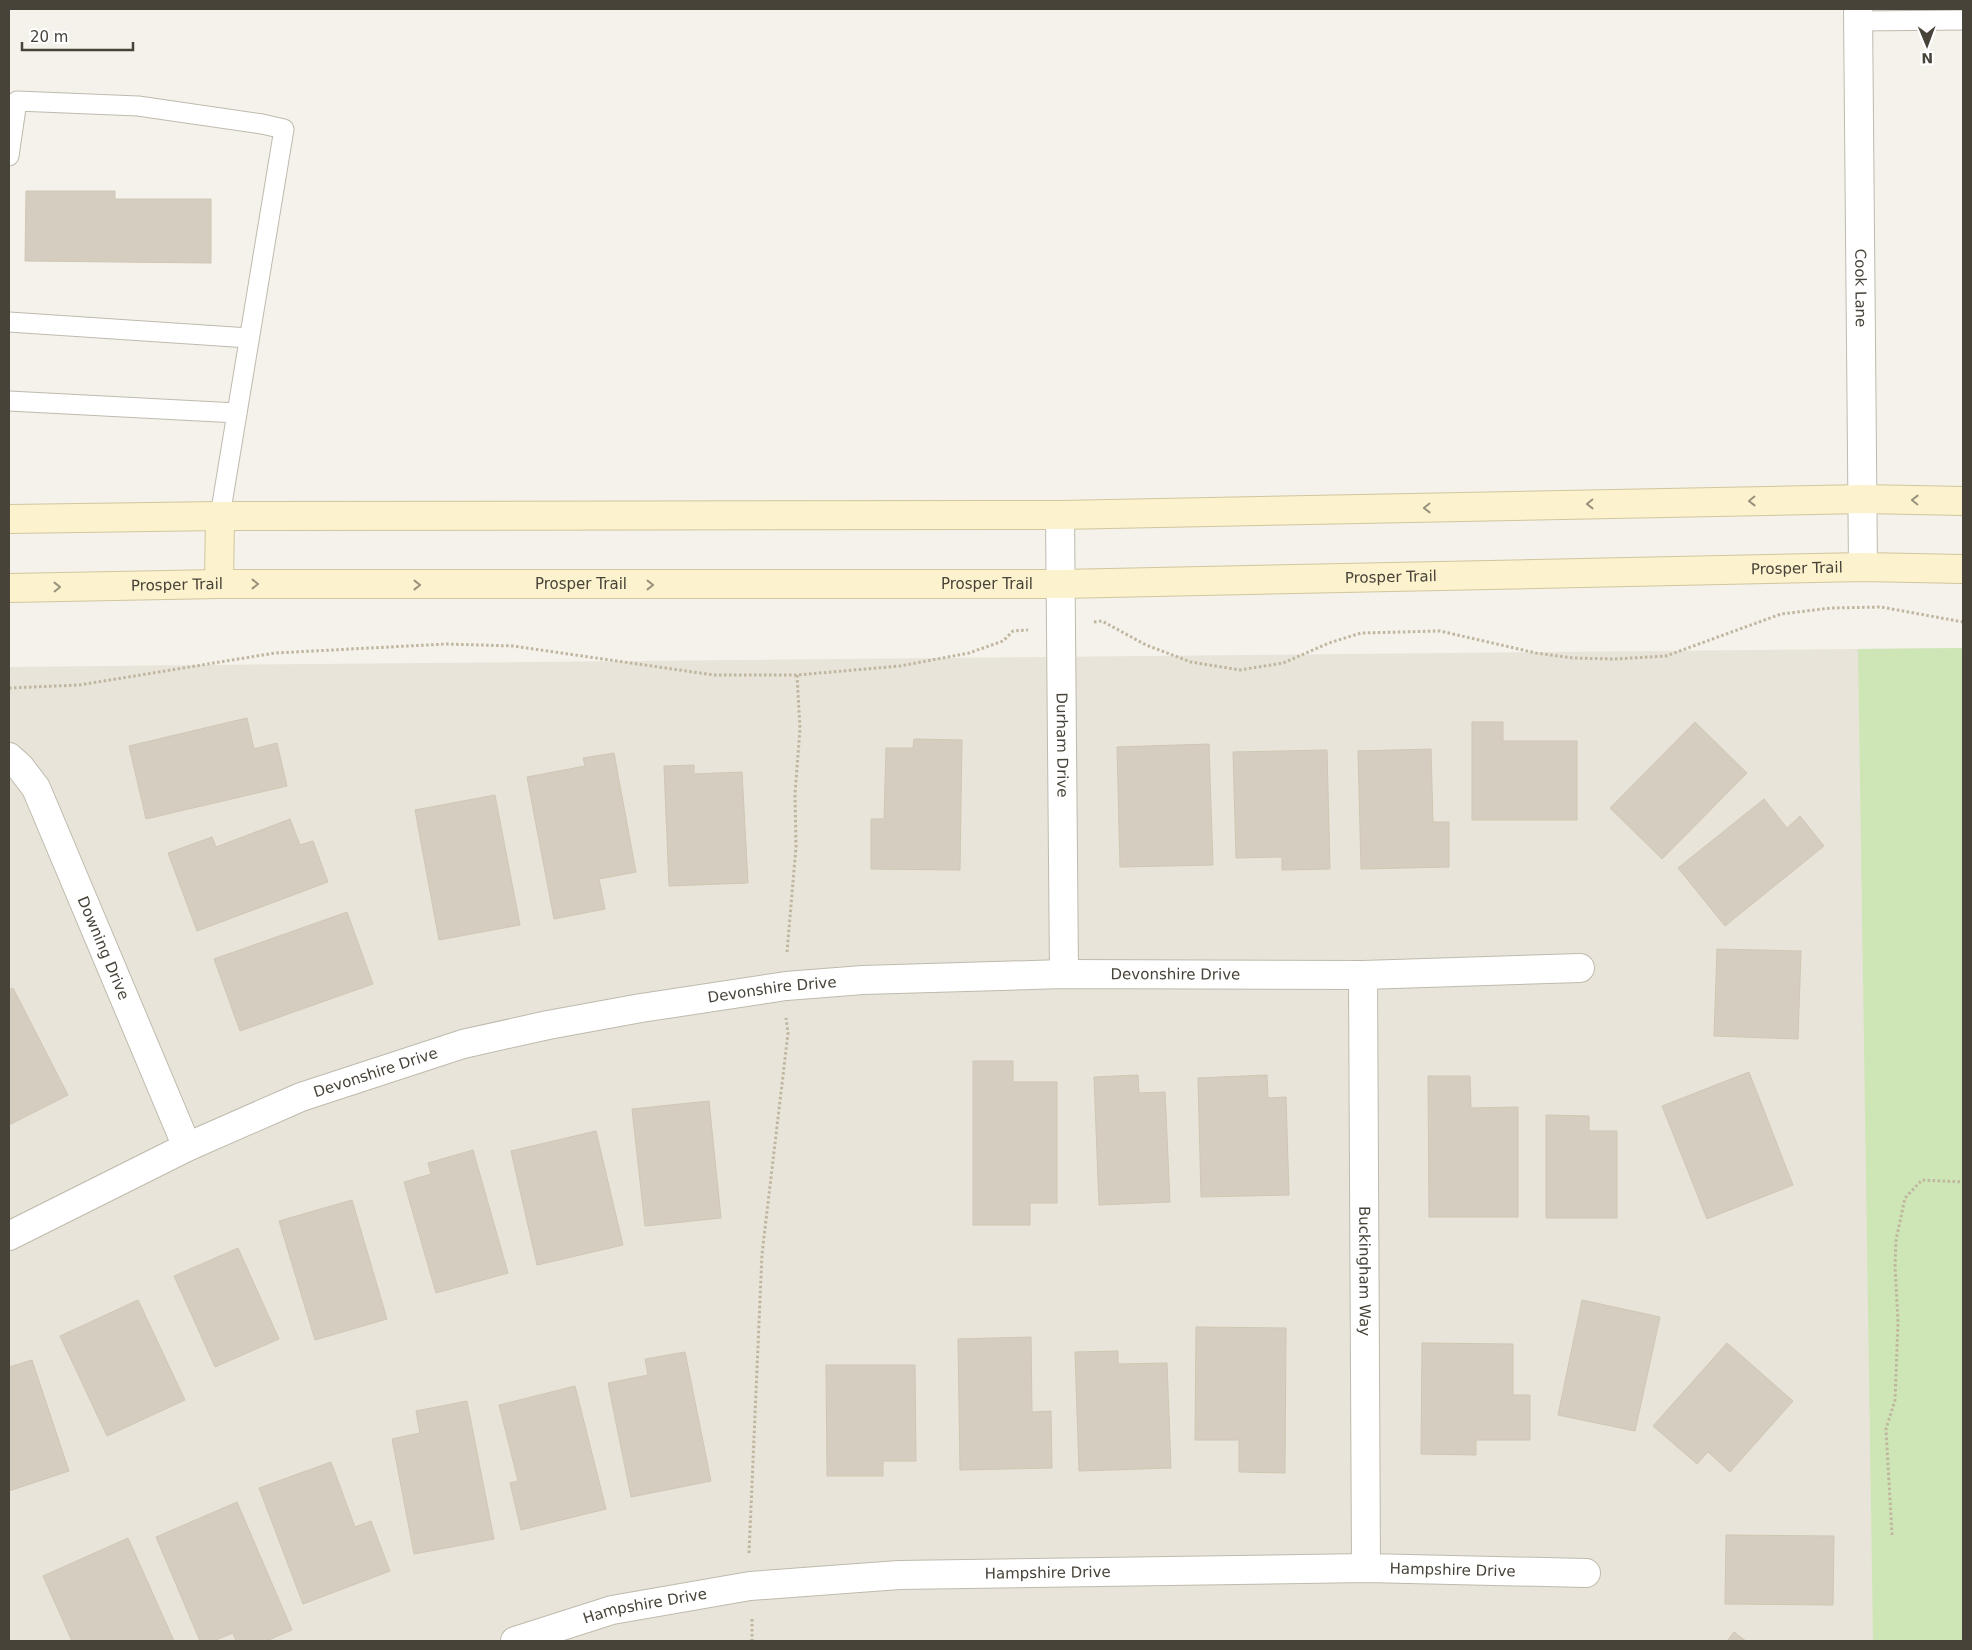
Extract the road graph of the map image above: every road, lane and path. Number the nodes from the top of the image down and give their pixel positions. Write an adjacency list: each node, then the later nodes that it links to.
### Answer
1 (1858, 15): 2 (lane); 8 (street, Cook Lane)
2 (1963, 20)
3 (9, 156): 5 (lane)
4 (9, 322): 5 (lane)
5 (249, 338): 7 (lane)
6 (9, 401): 7 (lane)
7 (237, 413): 11 (lane)
8 (1863, 499): 9 (main road, one-way to 8); 10 (main road, one-way to 10); 13 (street, Cook Lane)
9 (1963, 501)
10 (1060, 515): 11 (main road); 16 (street, Durham Drive)
11 (220, 516): 12 (main road); 15 (main road)
12 (9, 520)
13 (1863, 567): 14 (main road, Prosper Trail); 16 (main road, Prosper Trail)
14 (1963, 569)
15 (219, 584): 16 (main road, Prosper Trail, one-way to 16); 17 (main road, Prosper Trail, one-way to 15)
16 (1062, 584): 19 (street, Durham Drive)
17 (9, 588)
18 (1963, 622): 19 (path)
19 (1062, 626): 20 (path); 25 (street, Durham Drive)
20 (797, 675): 21 (path); 23 (path)
21 (9, 688)
22 (9, 757): 28 (street, Downing Drive)
23 (786, 961)
24 (1580, 968): 26 (street, Devonshire Drive)
25 (1064, 974): 26 (street, Devonshire Drive); 28 (street, Devonshire Drive)
26 (1363, 975): 33 (street, Buckingham Way)
27 (786, 1014): 32 (path)
28 (187, 1147): 30 (street, Devonshire Drive)
29 (1963, 1182): 31 (path)
30 (9, 1236)
31 (1892, 1535)
32 (749, 1563)
33 (1366, 1568): 34 (street, Hampshire Drive); 36 (street, Hampshire Drive)
34 (1586, 1573)
35 (752, 1618): 37 (path)
36 (515, 1641)
37 (752, 1641)

